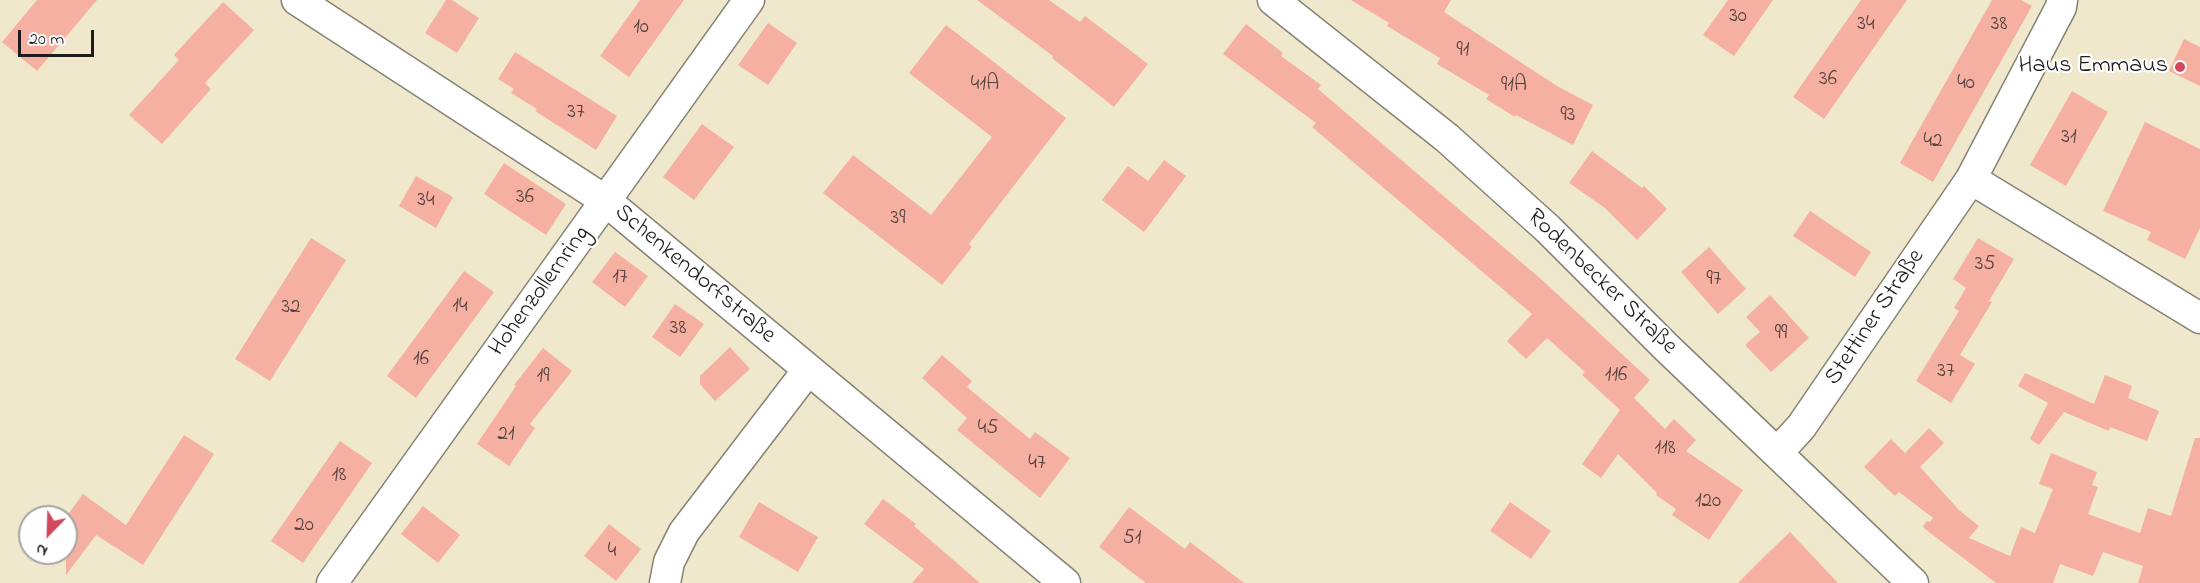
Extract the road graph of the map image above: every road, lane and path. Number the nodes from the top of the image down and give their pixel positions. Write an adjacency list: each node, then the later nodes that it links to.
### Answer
1 (297, 0): 6 (street, Schenkendorfstraße)
2 (749, 0): 6 (street, Hohenzollernring)
3 (1273, 0): 9 (street, Rodenbecker Straße)
4 (2062, 0): 5 (street, Stettiner Straße)
5 (1971, 179): 7 (street); 9 (street, Stettiner Straße)
6 (606, 201): 8 (street, Schenkendorfstraße); 10 (street, Hohenzollernring)
7 (2200, 318)
8 (808, 370): 11 (street); 12 (street, Schenkendorfstraße)
9 (1777, 453): 13 (street, Rodenbecker Straße)
10 (332, 583)
11 (665, 583)
12 (1065, 583)
13 (1913, 583)

